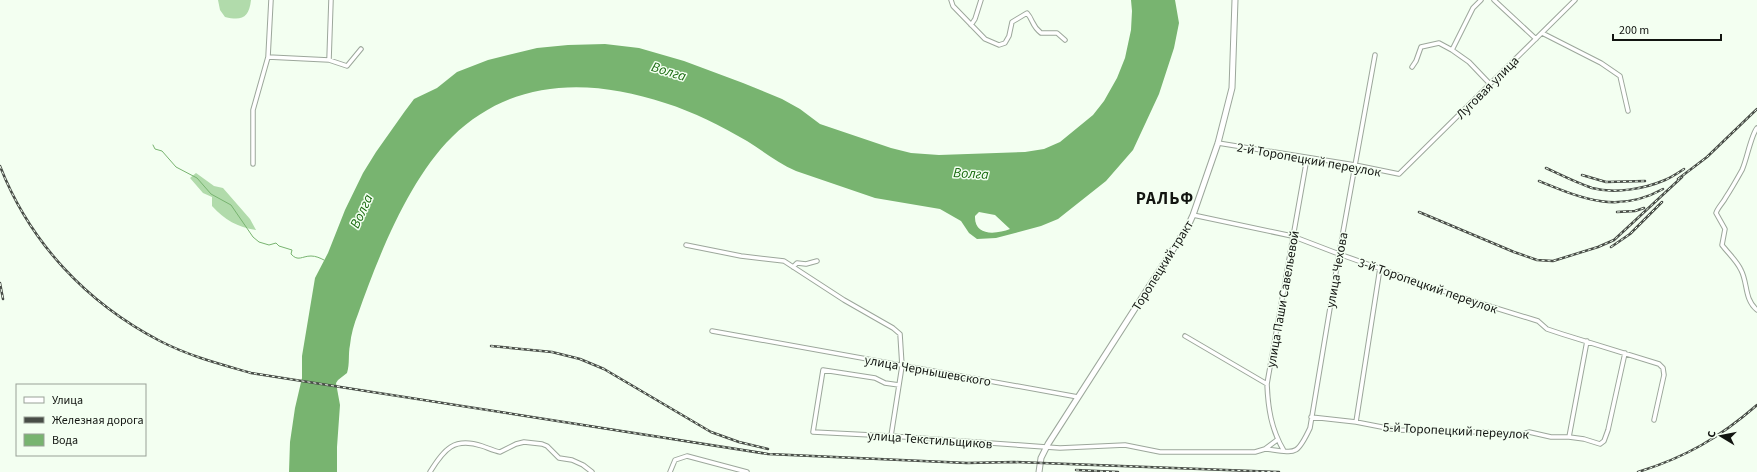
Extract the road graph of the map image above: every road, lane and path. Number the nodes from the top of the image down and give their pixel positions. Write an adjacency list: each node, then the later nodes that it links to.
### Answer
1 (271, 0): 16 (street)
2 (331, 0): 17 (street)
3 (951, 0): 9 (street)
4 (981, 0): 9 (street)
5 (1235, 0): 22 (main road, Торопецкий тракт)
6 (1481, 0): 14 (street)
7 (1494, 0): 11 (street)
8 (1575, 0): 10 (street, Луговая улица)
9 (971, 24): 12 (street)
10 (1542, 33): 11 (street, Луговая улица); 20 (street)
11 (1536, 39): 19 (street, Луговая улица)
12 (1065, 40)
13 (361, 49): 17 (street)
14 (1452, 50): 18 (street); 19 (street)
15 (1375, 56): 25 (street, улица Чехова)
16 (268, 57): 17 (street); 24 (street)
17 (329, 60)
18 (1412, 67)
19 (1490, 84): 26 (street, Луговая улица)
20 (1628, 111)
21 (1757, 128): 34 (street)
22 (1218, 143): 23 (street, 2-й Торопецкий переулок); 27 (main road, Торопецкий тракт)
23 (1307, 158): 25 (street, 2-й Торопецкий переулок); 28 (street, улица Паши Савельевой)
24 (253, 164)
25 (1355, 165): 26 (street, 2-й Торопецкий переулок); 30 (street, улица Чехова)
26 (1399, 174)
27 (1193, 215): 28 (street, 3-й Торопецкий переулок); 42 (main road, Торопецкий тракт)
28 (1292, 236): 30 (street, 3-й Торопецкий переулок); 40 (street, улица Паши Савельевой)
29 (686, 245): 32 (street)
30 (1339, 254): 33 (street, 3-й Торопецкий переулок); 43 (street, улица Чехова)
31 (817, 261): 32 (street)
32 (792, 267): 39 (street)
33 (1380, 268): 37 (street, 3-й Торопецкий переулок); 45 (street)
34 (1757, 310)
35 (712, 331): 39 (street, улица Чернышевского)
36 (1185, 336): 40 (street)
37 (1587, 341): 38 (street, 3-й Торопецкий переулок); 47 (street)
38 (1625, 353): 44 (street, 3-й Торопецкий переулок); 47 (street, 5-й Торопецкий переулок)
39 (902, 366): 41 (street); 42 (street, улица Чернышевского)
40 (1267, 384): 48 (street, улица Паши Савельевой)
41 (899, 385): 46 (street); 46 (street, улица Текстильщиков)
42 (1078, 397): 49 (main road, Торопецкий тракт)
43 (1311, 417): 45 (street, 5-й Торопецкий переулок); 51 (street, улица Чехова)
44 (1654, 420)
45 (1356, 422): 47 (street, 5-й Торопецкий переулок)
46 (891, 436): 49 (street, улица Текстильщиков)
47 (1569, 437)
48 (1277, 440): 50 (street); 51 (street, улица Паши Савельевой)
49 (1046, 447): 50 (street); 56 (main road, Торопецкий тракт)
50 (1265, 449): 51 (street, улица Чехова)
51 (1284, 451)
52 (430, 472): 53 (street)
53 (592, 472)
54 (670, 472): 55 (street)
55 (747, 472)
56 (1038, 472)

